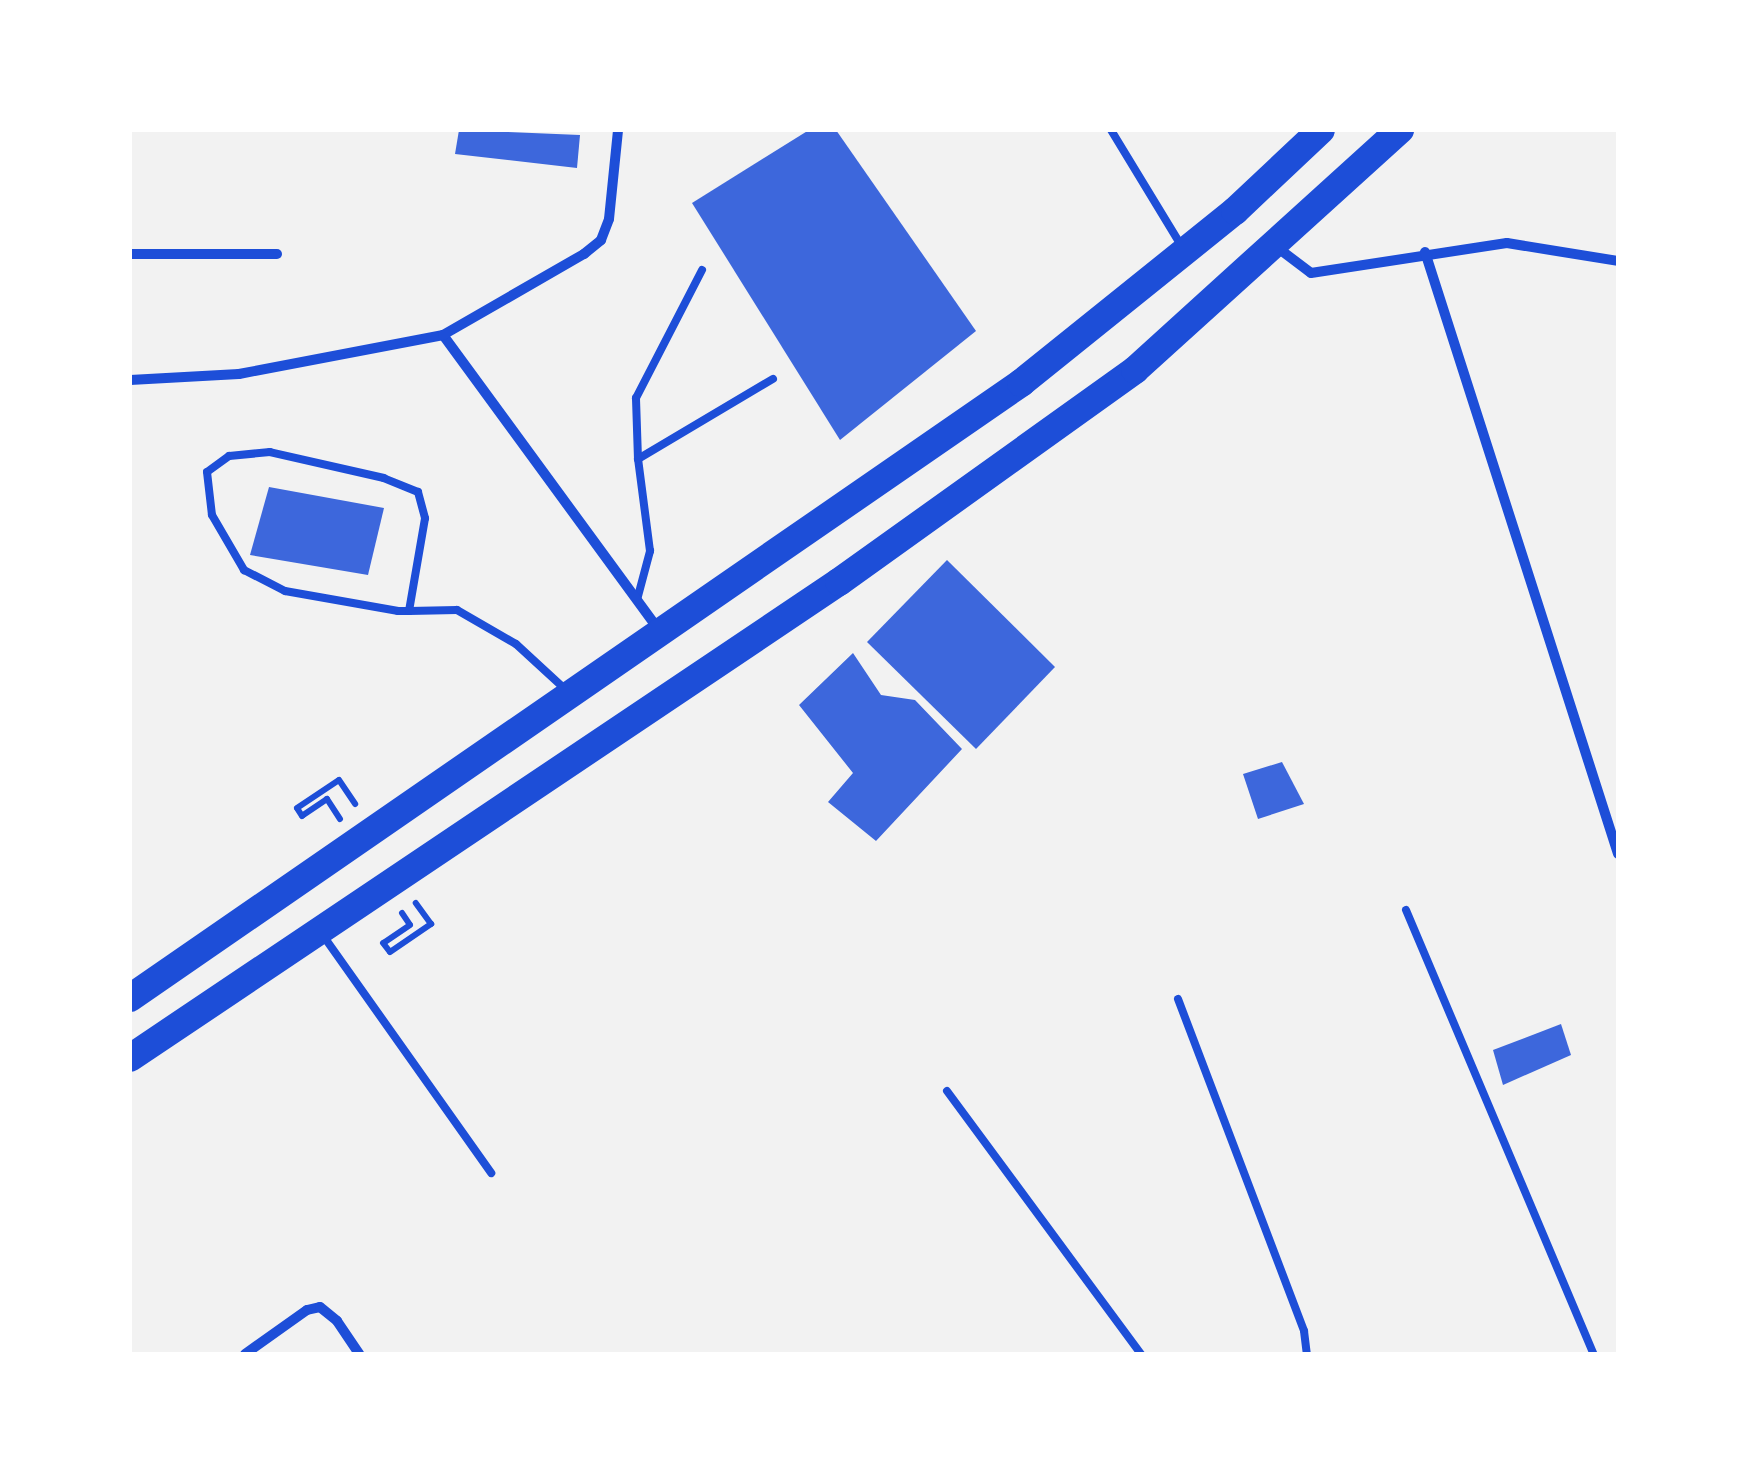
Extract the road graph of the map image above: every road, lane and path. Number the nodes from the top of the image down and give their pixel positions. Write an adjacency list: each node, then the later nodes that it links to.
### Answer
1 (618, 130): 12 (street)
2 (1111, 130): 6 (lane)
3 (1321, 130): 6 (highway)
4 (1400, 130): 5 (highway)
5 (1273, 245): 7 (street); 26 (highway)
6 (1184, 251): 18 (highway)
7 (1425, 252): 10 (street); 22 (street)
8 (130, 254): 9 (street)
9 (277, 254)
10 (1618, 261)
11 (702, 270): 15 (lane)
12 (443, 335): 14 (street); 16 (street)
13 (773, 379): 15 (lane)
14 (130, 380)
15 (638, 459): 16 (lane)
16 (637, 600): 18 (street)
17 (409, 611): 17 (lane); 19 (lane)
18 (658, 630): 19 (highway)
19 (568, 692): 27 (highway)
20 (339, 780): 21 (path)
21 (327, 800)
22 (1618, 854)
23 (1406, 910): 36 (lane)
24 (431, 924): 25 (path)
25 (410, 925)
26 (319, 931): 29 (highway); 31 (lane)
27 (130, 998)
28 (1178, 998): 35 (lane)
29 (130, 1058)
30 (947, 1091): 34 (lane)
31 (492, 1173)
32 (245, 1354): 33 (street)
33 (359, 1354)
34 (1141, 1354)
35 (1306, 1354)
36 (1594, 1354)

